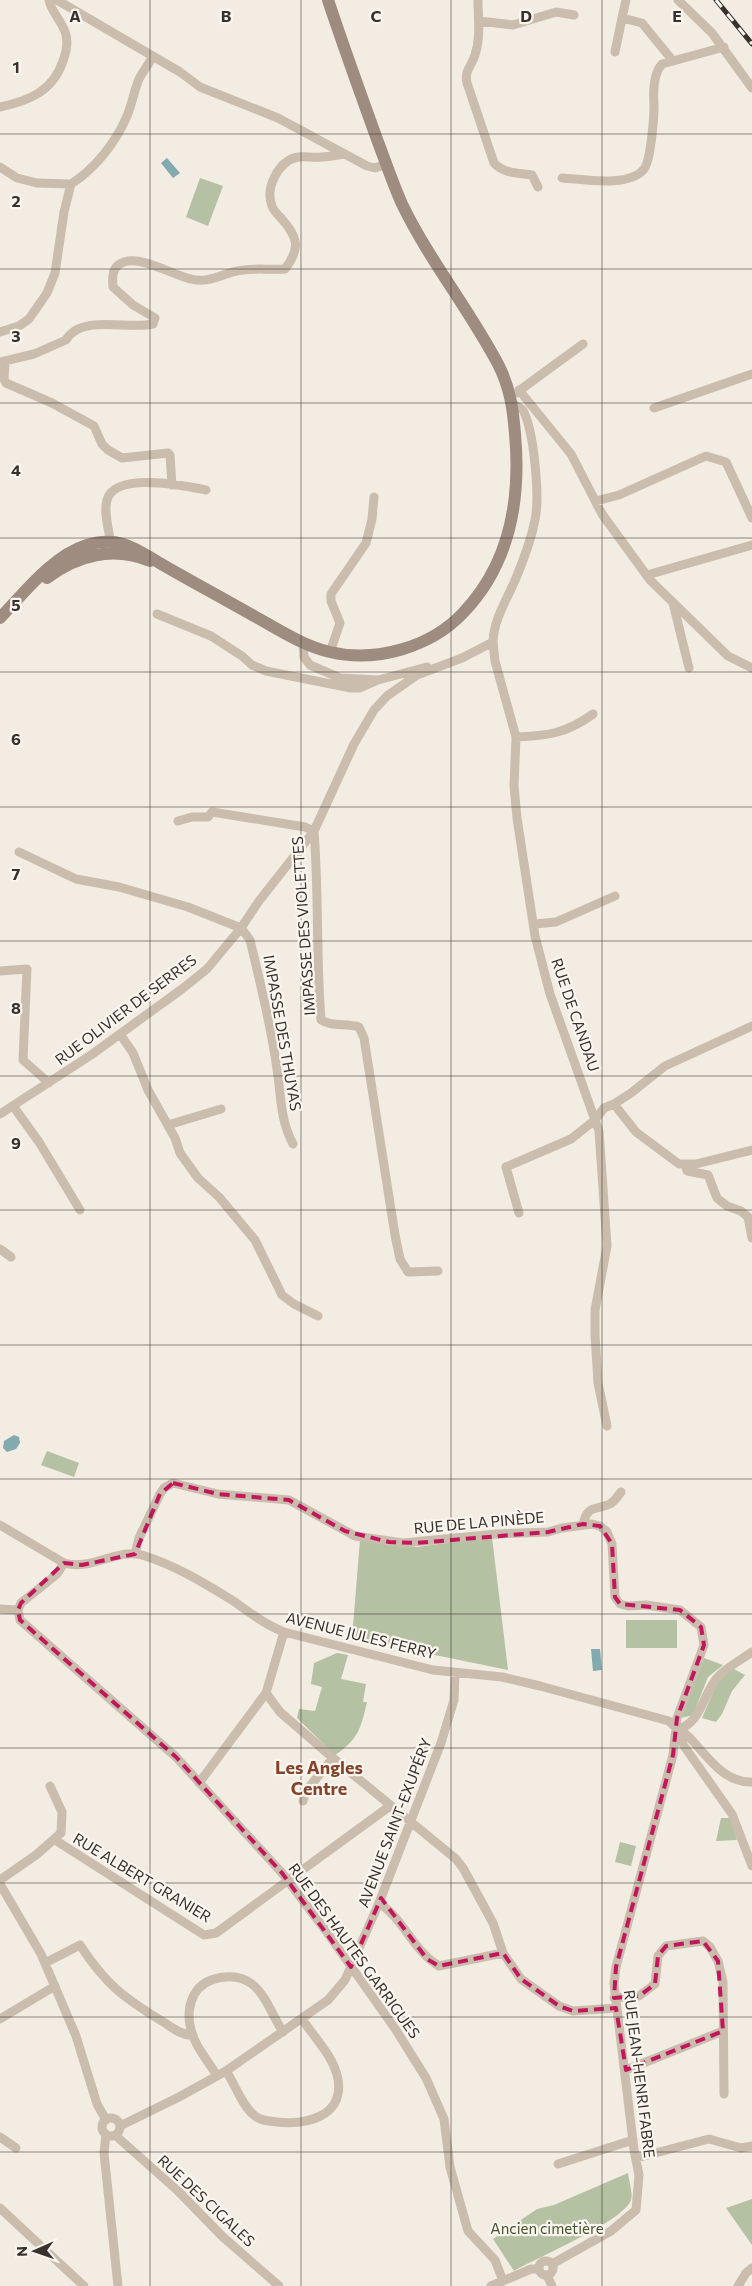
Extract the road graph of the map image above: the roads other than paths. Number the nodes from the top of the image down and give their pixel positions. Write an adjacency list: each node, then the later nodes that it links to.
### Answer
1 (49, 0): 15 (street)
2 (58, 0): 12 (street)
3 (328, 0): 17 (main road)
4 (478, 0): 9 (street)
5 (626, 0): 8 (street)
6 (678, 0): 10 (street)
7 (574, 15): 9 (street)
8 (622, 18): 11 (street); 13 (street)
9 (479, 21): 21 (street)
10 (724, 48): 13 (street); 14 (street)
11 (615, 52)
12 (153, 56): 16 (street); 20 (street)
13 (673, 61): 19 (street)
14 (752, 88)
15 (0, 107)
16 (345, 154): 17 (street); 24 (street)
17 (386, 164): 26 (main road)
18 (0, 167): 20 (street)
19 (562, 178)
20 (71, 184): 22 (street)
21 (538, 187)
22 (0, 332)
23 (583, 344): 26 (street)
24 (2, 362): 28 (street)
25 (752, 374): 27 (street)
26 (514, 396): 31 (street); 40 (street); 41 (main road)
27 (654, 408)
28 (172, 485): 29 (street); 34 (street)
29 (206, 490)
30 (374, 497): 41 (street)
31 (596, 501): 32 (street); 35 (street)
32 (752, 518)
33 (752, 546): 35 (street)
34 (111, 548): 38 (main road); 39 (main road)
35 (647, 575): 36 (street)
36 (673, 603): 43 (street); 44 (street)
37 (157, 614): 45 (street)
38 (0, 618)
39 (303, 642): 41 (main road); 45 (street)
40 (493, 642): 42 (street, RUE OLIVIER DE SERRES); 47 (street, RUE DE CANDAU)
41 (330, 652)
42 (445, 664): 45 (street); 49 (street, RUE OLIVIER DE SERRES)
43 (689, 668)
44 (752, 668)
45 (378, 680)
46 (594, 714): 47 (street)
47 (516, 738): 52 (street, RUE DE CANDAU)
48 (178, 821): 49 (street, IMPASSE DES VIOLETTES)
49 (314, 831): 53 (street, RUE OLIVIER DE SERRES); 72 (street, IMPASSE DES VIOLETTES)
50 (18, 852): 53 (street)
51 (614, 896): 52 (street)
52 (535, 924): 62 (street, RUE DE CANDAU)
53 (241, 928): 56 (street, RUE OLIVIER DE SERRES); 64 (street, IMPASSE DES THUYAS)
54 (0, 971): 57 (street)
55 (752, 1026): 58 (street)
56 (120, 1034): 57 (street, RUE OLIVIER DE SERRES); 63 (street)
57 (50, 1083): 59 (street, RUE OLIVIER DE SERRES)
58 (614, 1104): 62 (street); 66 (street)
59 (13, 1106): 61 (street, RUE OLIVIER DE SERRES); 67 (street)
60 (221, 1109): 63 (street)
61 (0, 1114)
62 (595, 1120): 68 (street); 74 (street, RUE DE CANDAU)
63 (168, 1125): 73 (street)
64 (293, 1144)
65 (752, 1150): 66 (street)
66 (685, 1164): 69 (street)
67 (80, 1210)
68 (519, 1213)
69 (752, 1238)
70 (0, 1249): 71 (street)
71 (11, 1257)
72 (438, 1271)
73 (318, 1316)
74 (607, 1426)
75 (622, 1492): 76 (street)
76 (583, 1524): 78 (street, RUE DE LA PINÈDE); 86 (street)
77 (0, 1525): 79 (street, AVENUE JULES FERRY)
78 (135, 1554): 79 (street, AVENUE JULES FERRY); 82 (street, AVENUE JULES FERRY)
79 (64, 1562): 81 (street)
80 (0, 1610): 81 (street)
81 (18, 1610): 88 (street, RUE DES HAUTES GARRIGUES)
82 (284, 1632): 84 (street, AVENUE JULES FERRY); 85 (street)
83 (752, 1652): 86 (street)
84 (455, 1673): 86 (street, AVENUE JULES FERRY); 93 (street, AVENUE SAINT-EXUPÉRY)
85 (266, 1693): 87 (street); 88 (street)
86 (677, 1730): 89 (street, AVENUE JULES FERRY); 95 (street); 104 (street, RUE JEAN-HENRI FABRE)
87 (333, 1758): 91 (street); 92 (street)
88 (199, 1782): 97 (street, RUE DES HAUTES GARRIGUES)
89 (752, 1782)
90 (50, 1786): 94 (street)
91 (303, 1801)
92 (390, 1806): 93 (street); 97 (street, RUE ALBERT GRANIER)
93 (411, 1822): 99 (street, AVENUE SAINT-EXUPÉRY); 100 (street)
94 (55, 1840): 96 (street); 97 (street, RUE ALBERT GRANIER)
95 (752, 1866)
96 (0, 1880)
97 (289, 1881): 102 (street, RUE DES HAUTES GARRIGUES)
98 (0, 1884): 101 (street)
99 (379, 1903): 100 (street); 102 (street, AVENUE SAINT-EXUPÉRY)
100 (503, 1953): 105 (street)
101 (45, 1963): 103 (street); 110 (street)
102 (351, 1968): 107 (street, AVENUE SAINT-EXUPÉRY); 130 (street, RUE DES HAUTES GARRIGUES)
103 (55, 1986): 106 (street); 115 (street)
104 (614, 1998): 105 (street, RUE JEAN-HENRI FABRE); 108 (street)
105 (616, 2008): 111 (street, RUE JEAN-HENRI FABRE)
106 (0, 2019)
107 (302, 2019): 109 (street, AVENUE SAINT-EXUPÉRY); 112 (street)
108 (723, 2031): 111 (street); 114 (street)
109 (283, 2032): 110 (street); 112 (street, AVENUE SAINT-EXUPÉRY)
110 (193, 2036): 113 (street)
111 (626, 2070): 119 (street, RUE JEAN-HENRI FABRE)
112 (226, 2071): 113 (street, AVENUE SAINT-EXUPÉRY)
113 (217, 2076): 116 (street, AVENUE SAINT-EXUPÉRY)
114 (724, 2094)
115 (106, 2120): 116 (street); 117 (street)
116 (120, 2126): 117 (street)
117 (111, 2134): 129 (street); 134 (street, RUE DES CIGALES)
118 (0, 2137): 121 (street)
119 (633, 2140): 122 (street, RUE JEAN-HENRI FABRE); 123 (street)
120 (752, 2146): 122 (street)
121 (16, 2148)
122 (636, 2158): 125 (street, RUE JEAN-HENRI FABRE)
123 (558, 2164)
124 (0, 2208): 131 (street)
125 (552, 2264): 127 (street); 128 (street)
126 (752, 2268): 137 (street)
127 (539, 2269): 128 (street); 130 (street)
128 (548, 2275): 136 (street)
129 (116, 2276): 132 (street); 133 (street)
130 (503, 2281): 135 (street)
131 (84, 2286)
132 (113, 2286)
133 (118, 2286)
134 (279, 2286)
135 (491, 2286)
136 (552, 2286)
137 (738, 2286)

